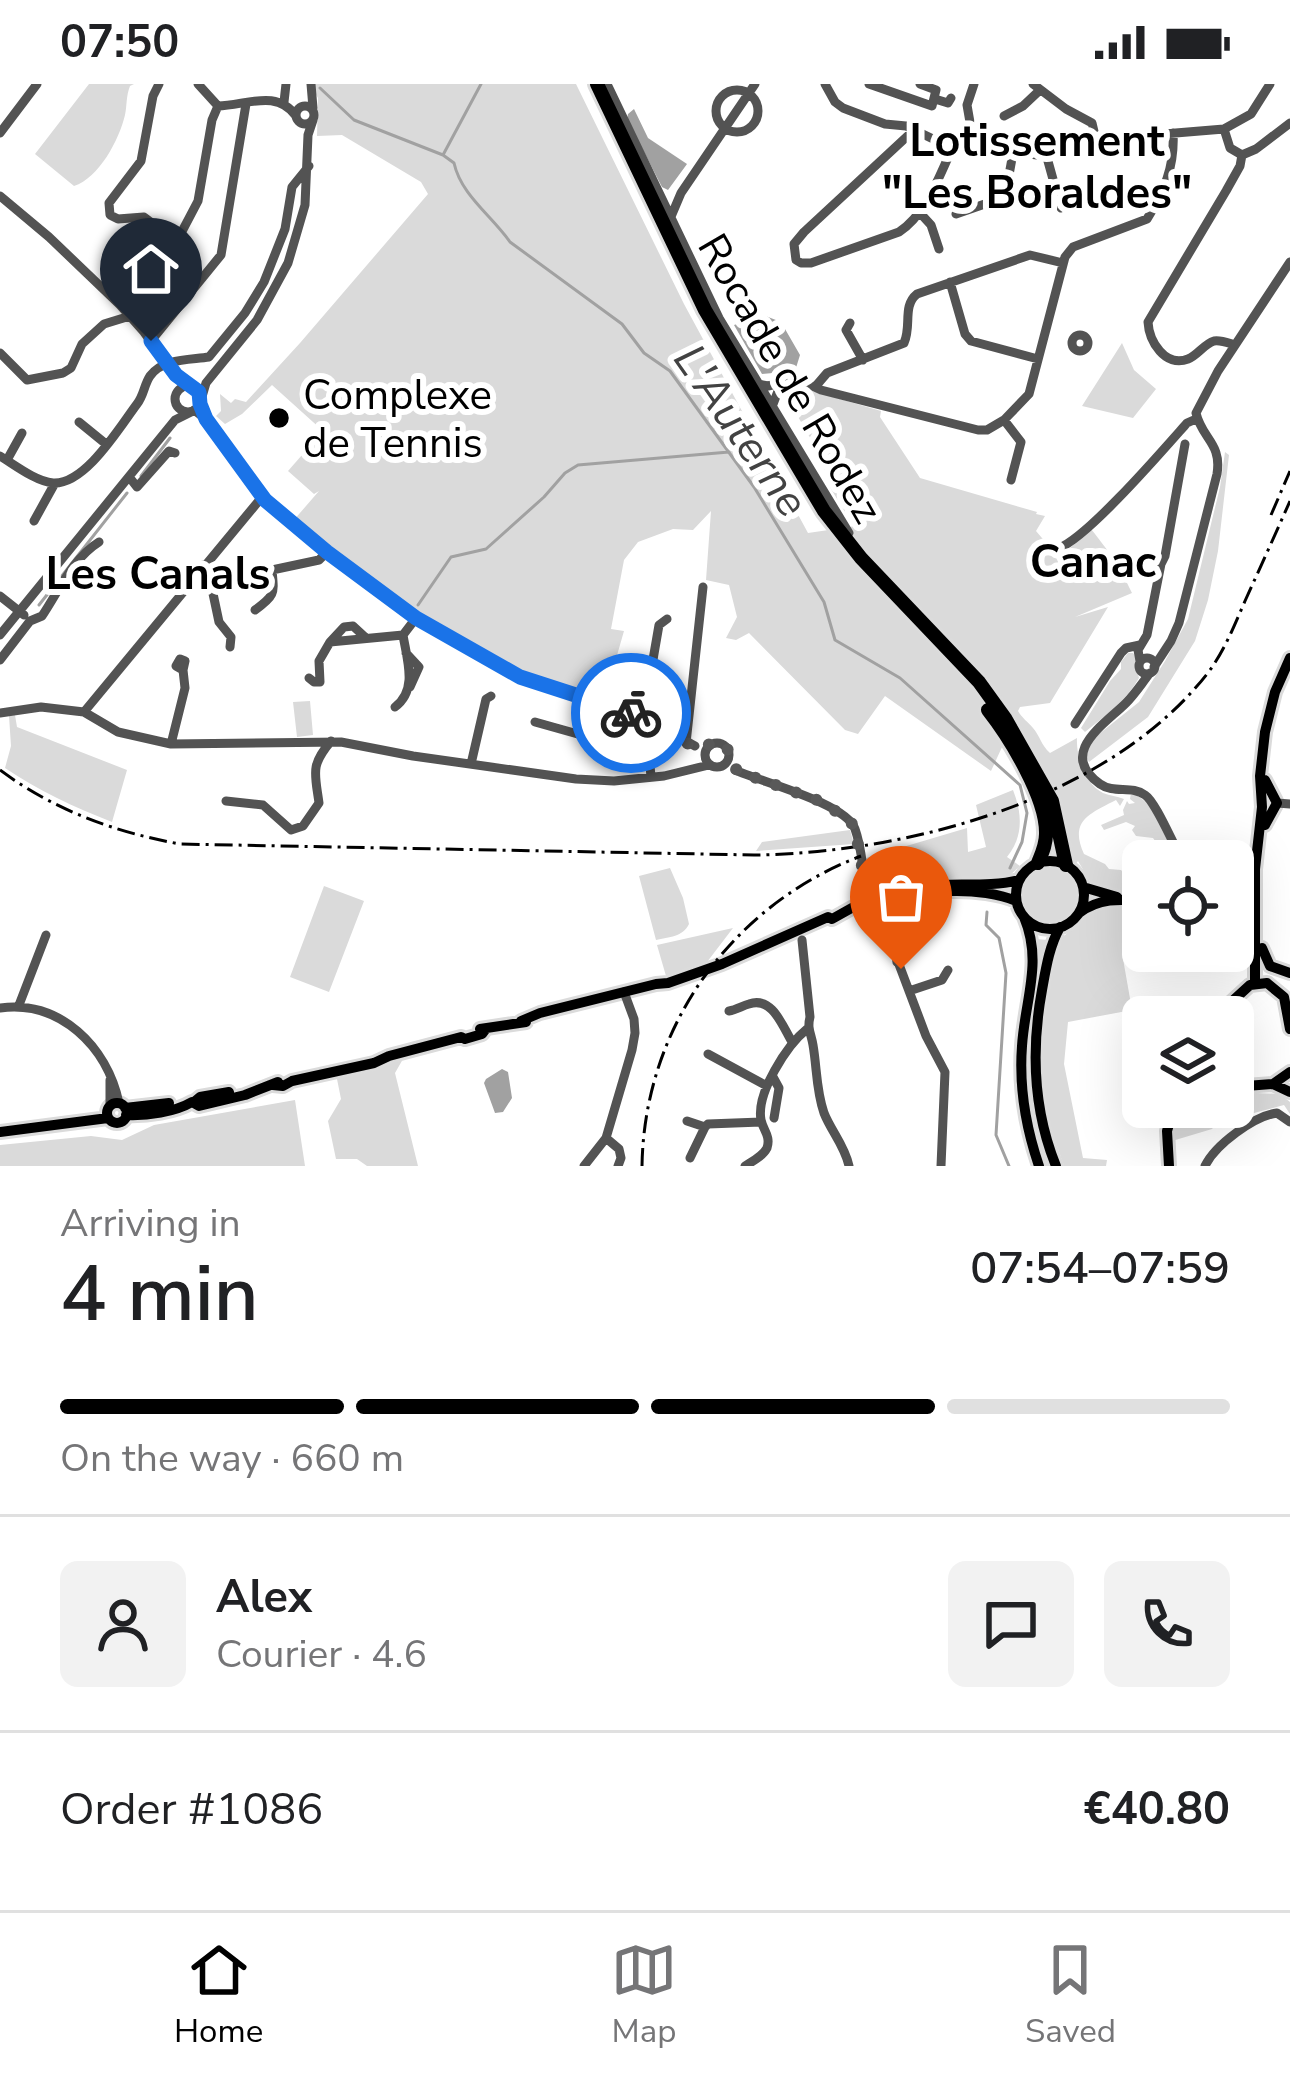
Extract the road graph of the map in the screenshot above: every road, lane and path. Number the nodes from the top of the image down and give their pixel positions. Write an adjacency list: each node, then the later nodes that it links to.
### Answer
1 (38, 84): 26 (street)
2 (159, 84): 42 (street)
3 (198, 84): 19 (street)
4 (286, 84): 20 (street)
5 (587, 84): 120 (highway, Rocade de Rodez)
6 (597, 84): 98 (highway, Rocade de Rodez)
7 (607, 84): 35 (street)
8 (868, 84): 17 (street)
9 (920, 84): 17 (street)
10 (974, 84): 30 (street)
11 (1270, 84): 24 (street)
12 (831, 85): 25 (street)
13 (311, 87): 20 (street)
14 (1037, 87): 21 (street); 28 (street)
15 (751, 89): 23 (street); 23 (street); 23 (street)
16 (951, 98): 17 (street)
17 (935, 99)
18 (246, 104): 19 (street); 20 (street); 51 (street)
19 (218, 106): 42 (street)
20 (300, 112): 34 (street)
21 (1004, 116)
22 (1290, 123): 33 (street)
23 (725, 128): 36 (street)
24 (1224, 129): 27 (street); 33 (street)
25 (914, 130): 29 (street); 39 (street)
26 (0, 133)
27 (1173, 133): 28 (street); 44 (street)
28 (1096, 140): 32 (street)
29 (952, 149): 30 (street); 39 (street)
30 (975, 152): 31 (street)
31 (1013, 153): 32 (street); 40 (street)
32 (1046, 154): 38 (street)
33 (1242, 155): 53 (street)
34 (309, 166): 58 (street); 60 (street)
35 (658, 192): 36 (street); 41 (street)
36 (681, 193): 41 (street)
37 (0, 196): 47 (street)
38 (1060, 208)
39 (920, 213): 43 (street)
40 (956, 214)
41 (670, 220): 62 (street)
42 (176, 241): 47 (street)
43 (939, 249)
44 (1063, 262): 46 (street); 49 (street)
45 (1290, 262): 53 (street)
46 (949, 280): 56 (street); 57 (street)
47 (130, 316): 51 (street); 52 (street)
48 (850, 323): 57 (street)
49 (1045, 332): 50 (street); 56 (street)
50 (1072, 340)
51 (151, 341): 58 (street)
52 (82, 344): 54 (street); 55 (street)
53 (1234, 346): 68 (street)
54 (69, 348)
55 (0, 353)
56 (1038, 359): 70 (street)
57 (863, 360): 64 (street)
58 (169, 364): 59 (street); 74 (street)
59 (176, 375): 63 (street); 65 (street)
60 (206, 382): 63 (street); 66 (street)
61 (781, 383): 62 (street); 64 (street); 67 (street)
62 (758, 384): 67 (street)
63 (191, 386): 65 (street); 66 (street)
64 (815, 387): 70 (street)
65 (176, 400): 66 (street); 69 (street)
66 (197, 406): 69 (street); 80 (street)
67 (772, 407): 82 (street)
68 (1196, 419): 73 (street); 101 (street)
69 (175, 420): 77 (street)
70 (1004, 421): 78 (street)
71 (79, 422): 74 (street)
72 (22, 433): 76 (street)
73 (1180, 440): 84 (street); 96 (street)
74 (106, 444): 79 (street)
75 (175, 453): 77 (street)
76 (3, 458): 79 (street)
77 (130, 478): 90 (street)
78 (1011, 480)
79 (55, 483): 81 (street)
80 (262, 497): 85 (street); 86 (street)
81 (34, 521)
82 (852, 537): 98 (highway)
83 (99, 542): 93 (street)
84 (1059, 548)
85 (327, 552): 89 (street); 91 (street)
86 (203, 566): 97 (street); 107 (street)
87 (703, 587): 113 (street)
88 (0, 596): 90 (street)
89 (255, 610)
90 (20, 612): 93 (street); 94 (street)
91 (416, 618): 95 (street); 108 (street)
92 (667, 619): 108 (street)
93 (30, 620): 100 (street)
94 (0, 635)
95 (403, 635): 103 (street); 105 (street)
96 (1141, 645): 101 (street); 110 (street)
97 (230, 647)
98 (948, 649): 121 (highway, Rocade de Rodez)
99 (1290, 658): 118 (main road)
100 (0, 660)
101 (1149, 667): 119 (street)
102 (183, 670): 112 (street)
103 (319, 681)
104 (491, 696): 115 (street)
105 (395, 707)
106 (0, 712): 107 (street)
107 (84, 712): 112 (street)
108 (638, 715): 113 (street)
109 (535, 722): 116 (street)
110 (1075, 724)
111 (331, 741): 112 (street); 115 (street); 117 (street)
112 (171, 744)
113 (701, 754): 114 (street); 114 (street); 116 (street)
114 (726, 762): 126 (street)
115 (471, 764): 116 (street)
116 (651, 777)
117 (226, 801)
118 (1272, 802): 127 (main road); 133 (main road)
119 (1172, 840)
120 (1038, 862): 121 (main road); 122 (main road)
121 (1066, 865): 123 (main road)
122 (1019, 880): 125 (main road); 126 (main road)
123 (1083, 887): 124 (main road); 128 (main road)
124 (1120, 898): 128 (main road)
125 (1016, 901): 126 (main road); 129 (main road)
126 (876, 904): 131 (main road); 138 (street)
127 (1254, 908): 136 (main road)
128 (1079, 913): 130 (main road)
129 (1024, 917): 130 (main road); 168 (main road)
130 (1060, 927): 169 (main road)
131 (799, 932): 137 (main road); 143 (street)
132 (46, 935): 139 (street)
133 (1262, 948): 136 (main road); 136 (main road)
134 (1254, 950): 136 (main road)
135 (948, 970): 138 (street)
136 (1275, 984): 142 (main road)
137 (629, 991): 152 (main road); 161 (street)
138 (909, 991): 167 (street)
139 (20, 1005): 140 (street); 152 (street)
140 (0, 1007)
141 (729, 1011): 145 (street)
142 (1288, 1013): 144 (main road)
143 (807, 1029): 145 (street); 166 (street)
144 (1290, 1029)
145 (792, 1042): 148 (street)
146 (708, 1054): 148 (street)
147 (1290, 1072): 149 (main road)
148 (770, 1082): 153 (street); 155 (street)
149 (1273, 1084): 150 (main road); 151 (main road)
150 (1254, 1085)
151 (1290, 1093)
152 (116, 1110): 160 (main road)
153 (774, 1118)
154 (687, 1121): 157 (street)
155 (761, 1122): 157 (street); 165 (street)
156 (1290, 1122): 171 (street)
157 (705, 1127): 162 (street)
158 (1165, 1128): 170 (main road)
159 (1168, 1128): 170 (main road)
160 (0, 1132)
161 (606, 1138): 163 (street); 164 (street)
162 (691, 1158)
163 (584, 1166)
164 (617, 1166)
165 (745, 1166)
166 (849, 1166)
167 (941, 1166)
168 (1039, 1166)
169 (1056, 1166)
170 (1167, 1166)
171 (1204, 1166)

